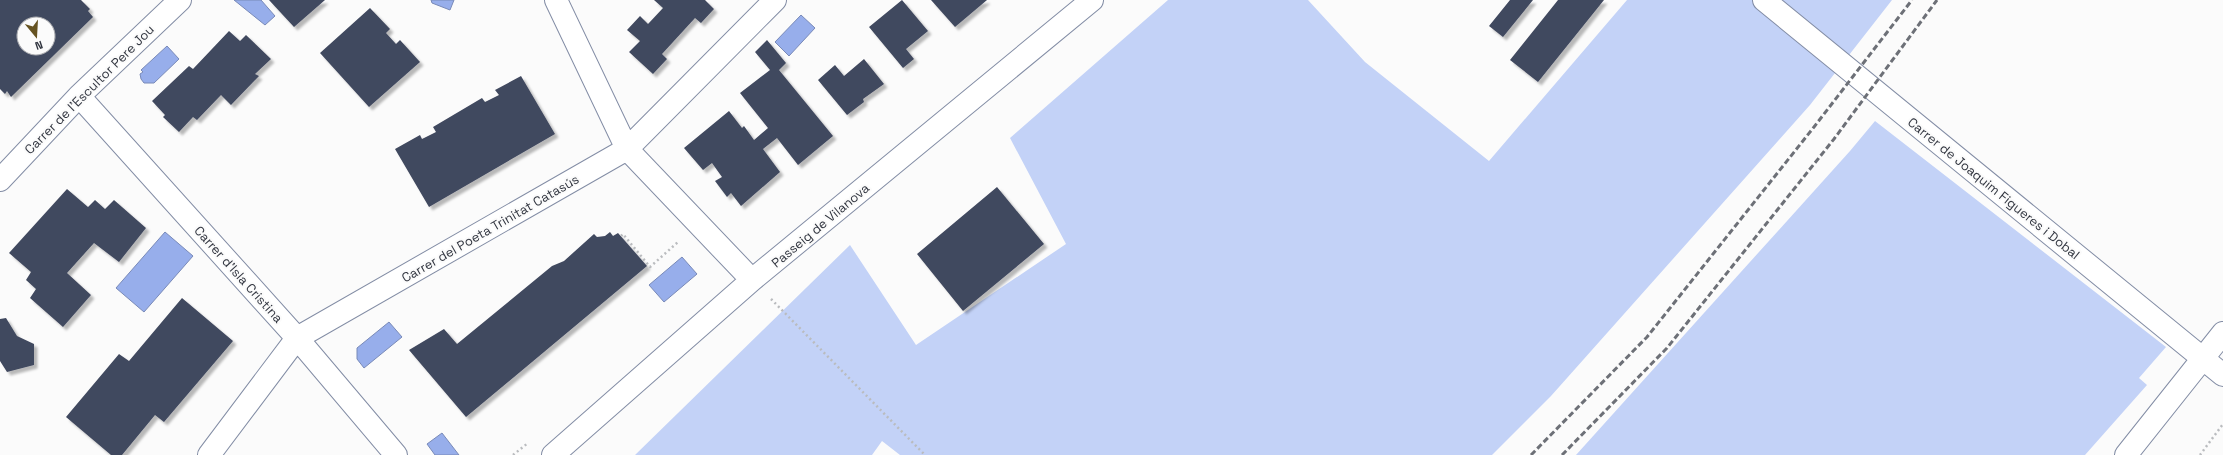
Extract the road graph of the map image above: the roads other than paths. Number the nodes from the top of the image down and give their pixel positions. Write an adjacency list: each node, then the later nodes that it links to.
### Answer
1 (180, 0): 6 (street, Carrer de l'Escultor Pere Jou)
2 (556, 0): 7 (street)
3 (774, 0): 7 (street, Carrer del Poeta Trinitat Catasús)
4 (1092, 0): 9 (street, Passeig de Vilanova)
5 (1764, 0): 12 (street, Carrer de Joaquim Figueres i Dobal)
6 (79, 96): 8 (street, Carrer de l'Escultor Pere Jou); 11 (street, Carrer d'Isla Cristina)
7 (627, 149): 9 (street); 11 (street, Carrer del Poeta Trinitat Catasús)
8 (0, 180)
9 (752, 280): 16 (street, Passeig de Vilanova)
10 (2223, 333): 12 (street)
11 (297, 338): 14 (street, Carrer del Poeta Trinitat Catasús); 15 (street, Carrer d'Isla Cristina)
12 (2203, 359): 13 (street, Carrer de Joaquim Figueres i Dobal); 17 (street)
13 (2223, 375)
14 (209, 455)
15 (396, 455)
16 (553, 455)
17 (2126, 455)

